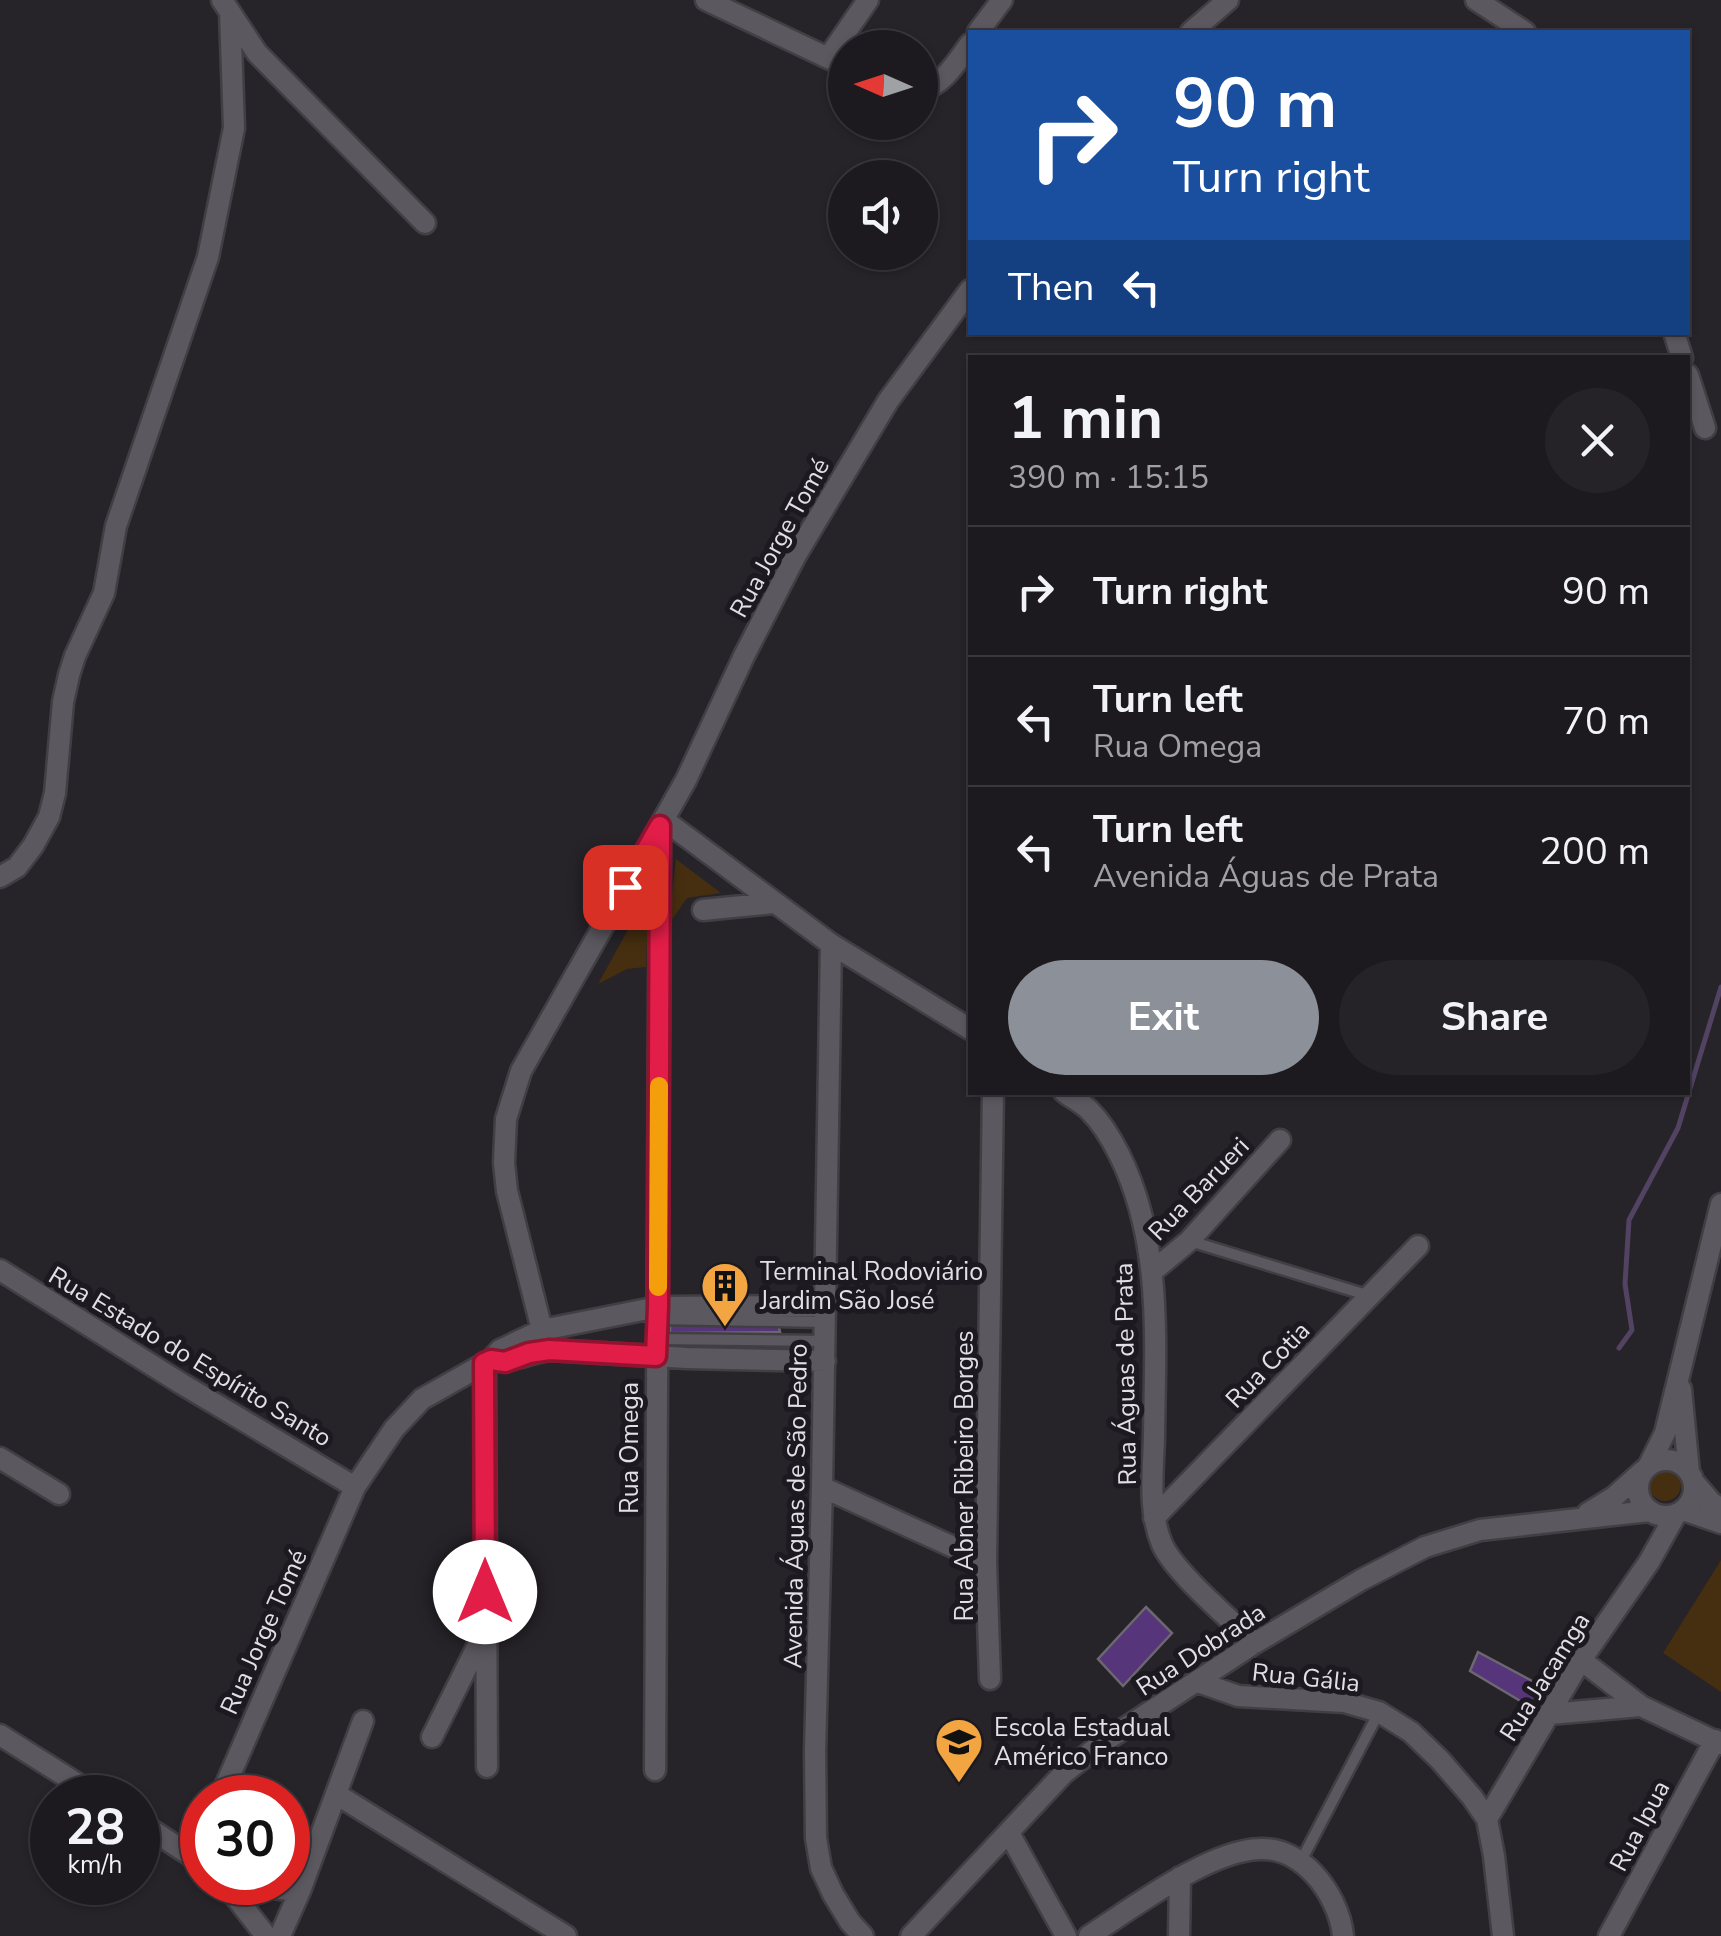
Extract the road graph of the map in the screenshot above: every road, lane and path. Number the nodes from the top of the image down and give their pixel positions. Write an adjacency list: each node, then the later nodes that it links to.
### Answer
1 (706, 0): 12 (street)
2 (868, 0): 7 (street)
3 (1002, 0): 8 (street)
4 (1228, 0): 9 (street)
5 (1476, 0): 10 (street)
6 (225, 6): 14 (street); 19 (street)
7 (853, 30)
8 (980, 30)
9 (1193, 30)
10 (1523, 30)
11 (968, 47): 13 (street)
12 (828, 58)
13 (938, 83)
14 (426, 224)
15 (968, 293): 18 (street, Rua Jorge Tomé)
16 (1690, 382): 17 (street)
17 (1704, 428)
18 (662, 823): 20 (street); 33 (street, Rua Jorge Tomé); 34 (street, Rua Omega)
19 (0, 877)
20 (773, 903): 21 (street); 22 (street)
21 (703, 910)
22 (831, 944): 23 (street); 35 (street, Avenida Águas de São Pedro)
23 (968, 1029)
24 (993, 1095): 50 (street, Rua Abner Ribeiro Borges)
25 (1068, 1095): 31 (street, Rua Águas de Prata)
26 (1280, 1140): 28 (street, Rua Barueri)
27 (1721, 1204): 38 (street)
28 (1189, 1241): 31 (street, Rua Barueri); 32 (lane)
29 (1418, 1246): 32 (street, Rua Cotia)
30 (0, 1270): 42 (street, Rua Estado do Espírito Santo)
31 (1153, 1271): 48 (street, Rua Águas de Prata)
32 (1371, 1296): 48 (street, Rua Cotia)
33 (542, 1330): 34 (street, Rua Jorge Tomé); 36 (street, Rua Jorge Tomé); 37 (street, Rua Jorge Tomé)
34 (657, 1330): 35 (street); 35 (street); 36 (street); 64 (street, Rua Omega)
35 (825, 1332): 43 (street, Avenida Águas de São Pedro)
36 (549, 1350): 37 (street)
37 (488, 1362): 42 (street, Rua Jorge Tomé); 51 (street)
38 (1680, 1367): 40 (street); 41 (street)
39 (0, 1458): 44 (street)
40 (1646, 1468): 41 (street); 46 (street); 47 (street, Rua Dobrada)
41 (1691, 1477): 45 (street); 46 (street)
42 (355, 1487): 66 (street, Rua Jorge Tomé)
43 (822, 1487): 50 (street); 78 (street, Avenida Águas de São Pedro)
44 (59, 1494)
45 (1721, 1509)
46 (1667, 1513): 47 (street, Rua Dobrada); 49 (street); 53 (street, Rua Jacamga)
47 (1582, 1517): 52 (street, Rua Dobrada)
48 (1154, 1518): 52 (street, Rua Águas de Prata)
49 (1721, 1523)
50 (986, 1562): 54 (street, Rua Abner Ribeiro Borges)
51 (486, 1630): 61 (street); 63 (street)
52 (1256, 1643): 55 (street, Rua Dobrada)
53 (1580, 1660): 56 (street); 58 (street, Rua Jacamga)
54 (990, 1679)
55 (1198, 1682): 57 (street, Rua Gália); 69 (street, Rua Dobrada)
56 (1641, 1706): 58 (street); 62 (street)
57 (1379, 1712): 68 (street, Rua Gália); 70 (lane)
58 (1550, 1714): 68 (street, Rua Jacamga)
59 (364, 1721): 67 (street)
60 (0, 1735): 65 (street)
61 (432, 1737)
62 (1718, 1742): 85 (street, Rua Ipua)
63 (488, 1767)
64 (654, 1770)
65 (63, 1775)
66 (230, 1775)
67 (336, 1794): 71 (street); 77 (street)
68 (1487, 1820): 84 (street, Rua Gália)
69 (1008, 1832): 79 (street, Rua Dobrada); 80 (street)
70 (1301, 1861): 72 (street); 83 (street)
71 (310, 1863)
72 (1180, 1877): 81 (street); 82 (street)
73 (242, 1905): 75 (street)
74 (293, 1905): 76 (street)
75 (266, 1936)
76 (280, 1936)
77 (566, 1936)
78 (864, 1936)
79 (911, 1936)
80 (1066, 1936)
81 (1089, 1936)
82 (1179, 1936)
83 (1343, 1936)
84 (1503, 1936)
85 (1610, 1936)

